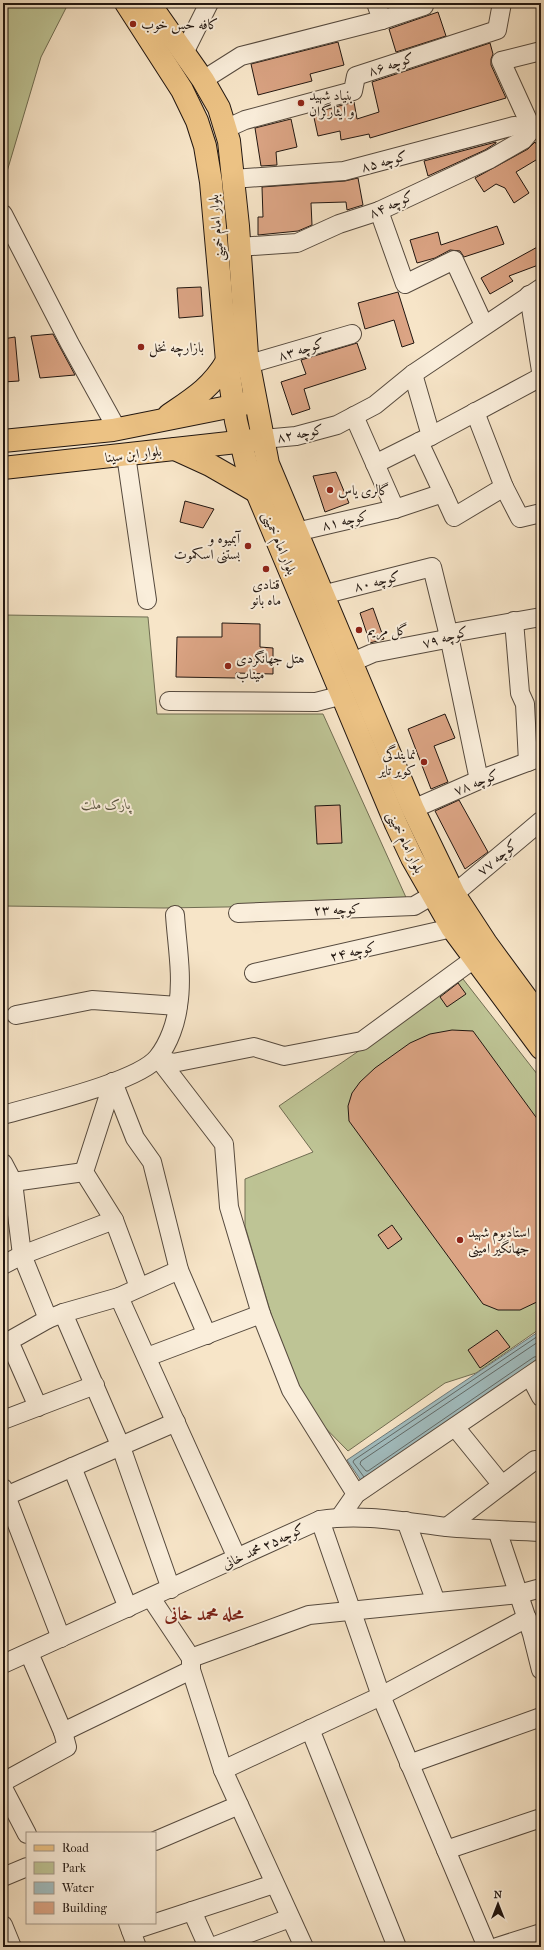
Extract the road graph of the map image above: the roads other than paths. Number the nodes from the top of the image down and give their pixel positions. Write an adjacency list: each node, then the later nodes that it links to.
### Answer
1 (126, 3): 22 (main road, بلوار امام خمینی)
2 (149, 3): 10 (main road, بلوار امام خمینی)
3 (209, 3): 10 (street)
4 (376, 3): 7 (street)
5 (502, 3): 8 (street)
6 (424, 6): 7 (street)
7 (382, 20): 12 (street)
8 (497, 30): 11 (street); 14 (street, کوچه ۸۶)
9 (541, 51): 11 (street)
10 (184, 53): 12 (main road, بلوار امام خمینی)
11 (501, 61): 13 (street)
12 (203, 80): 14 (main road, بلوار امام خمینی)
13 (536, 127): 15 (street, کوچه ۸۵); 16 (street, کوچه ۸۴)
14 (225, 129): 15 (main road, بلوار امام خمینی)
15 (233, 179): 18 (main road, بلوار امام خمینی)
16 (379, 211): 18 (street, کوچه ۸۴); 20 (street)
17 (3, 214): 32 (street)
18 (239, 247): 23 (main road, بلوار امام خمینی)
19 (535, 291): 20 (street, کوچه ۸۲); 24 (street)
20 (484, 325): 25 (street, کوچه ۸۲)
21 (352, 334): 23 (street, کوچه ۸۳)
22 (227, 361): 28 (main road, بلوار امام خمینی); 31 (main road)
23 (249, 364): 27 (main road, بلوار امام خمینی)
24 (541, 371)
25 (413, 374): 30 (street, کوچه ۸۲); 34 (street)
26 (541, 377): 29 (street)
27 (256, 402): 28 (main road, بلوار ابن سینا); 33 (main road, بلوار امام خمینی)
28 (234, 406): 31 (main road, بلوار ابن سینا); 36 (main road, بلوار امام خمینی)
29 (475, 412): 34 (street); 41 (street)
30 (354, 416): 33 (street, کوچه ۸۲); 39 (street)
31 (160, 420): 32 (main road, بلوار ابن سینا)
32 (117, 429): 35 (main road, بلوار ابن سینا)
33 (263, 439): 36 (main road, بلوار ابن سینا); 46 (main road, بلوار امام خمینی)
34 (425, 439): 39 (street); 43 (street)
35 (3, 441)
36 (241, 442): 37 (main road, بلوار ابن سینا); 42 (main road, بلوار امام خمینی)
37 (175, 449): 38 (main road, بلوار ابن سینا); 42 (main road)
38 (126, 455): 40 (main road, بلوار ابن سینا); 48 (street)
39 (375, 464): 44 (street)
40 (3, 468)
41 (504, 487): 43 (street); 45 (street)
42 (257, 492): 53 (main road, بلوار امام خمینی)
43 (443, 493): 44 (street, کوچه ۸۱)
44 (395, 508): 46 (street, کوچه ۸۱)
45 (541, 514)
46 (296, 532): 47 (main road, بلوار امام خمینی)
47 (322, 595): 51 (street, کوچه ۸۰); 52 (main road, بلوار امام خمینی)
48 (147, 600)
49 (541, 617): 50 (street, کوچه ۷۹)
50 (514, 621): 51 (street, کوچه ۷۹); 55 (street)
51 (449, 636): 52 (street, کوچه ۷۹); 56 (street)
52 (350, 663): 57 (main road, بلوار امام خمینی)
53 (343, 695): 54 (street); 59 (main road, بلوار امام خمینی)
54 (169, 701)
55 (534, 759): 56 (street, کوچه ۷۸)
56 (479, 780): 57 (street, کوچه ۷۸)
57 (413, 809): 59 (main road, بلوار امام خمینی)
58 (541, 821): 59 (street, کوچه ۷۷)
59 (443, 894): 60 (street, کوچه ۲۳); 62 (main road, بلوار امام خمینی); 67 (main road, بلوار امام خمینی)
60 (238, 913)
61 (175, 916): 65 (street)
62 (452, 928): 63 (main road, بلوار امام خمینی); 64 (street, کوچه ۲۴)
63 (474, 959): 68 (main road, بلوار امام خمینی); 69 (street)
64 (254, 973)
65 (178, 1006): 66 (street); 69 (street)
66 (16, 1015)
67 (541, 1018)
68 (541, 1048)
69 (158, 1058): 70 (street); 81 (street)
70 (113, 1082): 71 (street); 73 (street); 78 (street)
71 (3, 1114)
72 (3, 1163): 74 (street)
73 (84, 1172): 74 (street); 75 (street)
74 (13, 1182): 76 (street)
75 (114, 1220): 76 (street); 79 (street)
76 (22, 1255): 77 (street); 82 (street)
77 (3, 1265)
78 (179, 1270): 79 (street); 83 (street)
79 (139, 1287): 80 (street)
80 (119, 1297): 82 (street); 84 (street)
81 (261, 1314): 83 (street); 96 (street)
82 (55, 1316): 86 (street); 88 (street)
83 (207, 1335): 84 (street)
84 (147, 1357): 90 (street)
85 (535, 1372): 87 (street); 91 (street)
86 (95, 1385): 88 (street); 92 (street)
87 (541, 1397)
88 (38, 1407): 89 (street)
89 (3, 1420)
90 (176, 1422): 92 (street); 104 (street)
91 (455, 1427): 95 (street); 96 (street)
92 (121, 1447): 94 (street); 106 (street)
93 (539, 1463): 95 (street)
94 (72, 1467): 97 (street); 110 (street)
95 (502, 1485): 101 (street)
96 (356, 1494): 98 (street)
97 (5, 1499): 113 (street)
98 (340, 1517): 99 (street, کوچه۲۵ محمد خانی); 100 (street, کوچه۲۵ محمد خانی)
99 (320, 1520): 104 (street, کوچه۲۵ محمد خانی); 111 (street)
100 (406, 1521): 101 (street, کوچه۲۵ محمد خانی); 109 (street)
101 (447, 1527): 102 (street, کوچه۲۵ محمد خانی)
102 (497, 1530): 103 (street, کوچه۲۵ محمد خانی); 107 (street)
103 (541, 1532)
104 (237, 1558): 106 (street, کوچه۲۵ محمد خانی)
105 (541, 1588): 107 (street)
106 (171, 1590): 108 (street, کوچه۲۵ محمد خانی)
107 (519, 1594): 109 (street); 112 (street)
108 (151, 1598): 110 (street, کوچه۲۵ محمد خانی); 117 (street)
109 (436, 1602): 111 (street)
110 (128, 1608): 113 (street, کوچه۲۵ محمد خانی)
111 (352, 1611): 117 (street); 119 (street)
112 (527, 1618): 114 (street); 119 (street)
113 (61, 1638): 115 (street, کوچه۲۵ محمد خانی)
114 (537, 1639): 118 (street)
115 (28, 1653): 116 (street, کوچه۲۵ محمد خانی); 122 (street)
116 (3, 1664)
117 (191, 1664): 122 (street); 124 (street)
118 (541, 1670)
119 (381, 1696): 121 (street); 123 (street)
120 (541, 1717): 123 (street)
121 (310, 1729): 124 (street); 144 (street)
122 (63, 1732): 125 (street)
123 (409, 1764): 131 (street)
124 (223, 1770): 127 (street)
125 (3, 1782)
126 (3, 1788): 129 (street)
127 (239, 1805): 130 (street); 134 (street)
128 (541, 1818): 131 (street)
129 (26, 1832)
130 (156, 1841)
131 (446, 1850): 145 (street)
132 (26, 1868): 133 (street)
133 (3, 1877)
134 (274, 1884): 135 (street); 136 (street)
135 (192, 1911): 139 (street); 141 (street)
136 (290, 1918): 142 (street); 143 (street)
137 (3, 1925): 140 (street)
138 (541, 1933): 146 (street)
139 (132, 1934)
140 (12, 1947)
141 (208, 1947)
142 (212, 1947)
143 (304, 1947)
144 (397, 1947)
145 (487, 1947)
146 (496, 1947)

